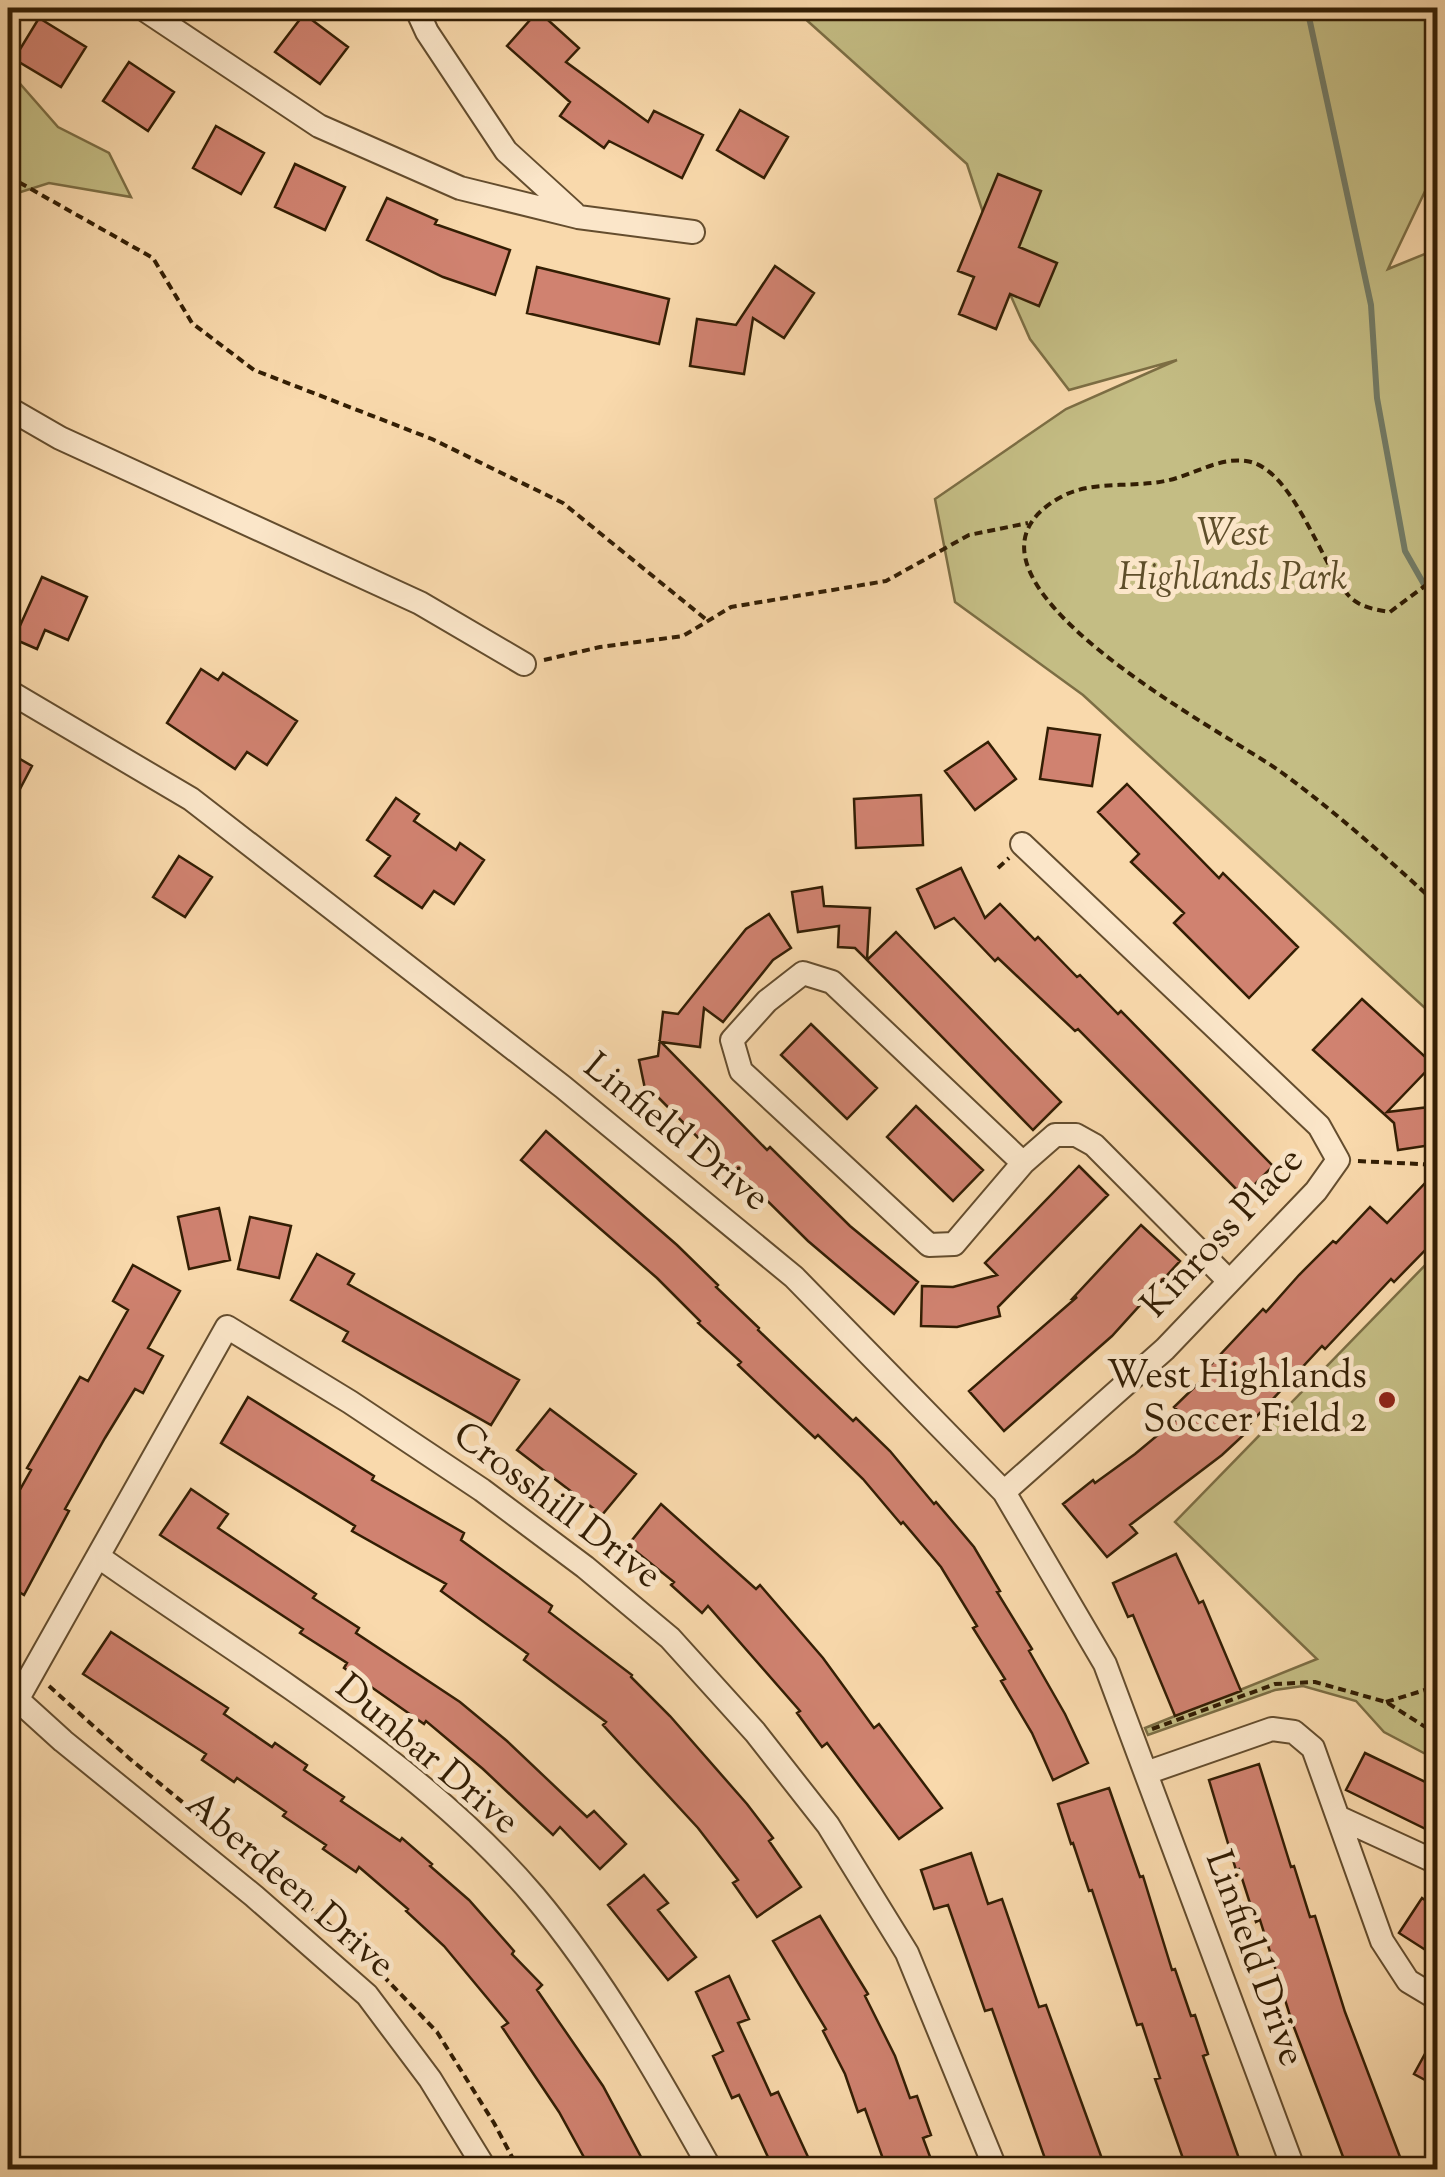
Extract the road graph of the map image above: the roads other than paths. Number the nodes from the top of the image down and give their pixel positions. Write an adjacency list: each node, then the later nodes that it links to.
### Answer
1 (142, 8): 3 (street)
2 (416, 8): 3 (street)
3 (578, 216): 4 (street)
4 (693, 232)
5 (8, 408): 6 (street)
6 (524, 664)
7 (8, 691): 11 (street, Linfield Drive)
8 (1022, 844): 10 (street, Kinross Place)
9 (1023, 1164): 9 (street); 10 (street)
10 (1228, 1281): 11 (street, Kinross Place)
11 (1004, 1492): 14 (street, Linfield Drive)
12 (99, 1557): 13 (street, Crosshill Drive); 19 (street, Dunbar Drive); 20 (street, Crosshill Drive)
13 (12, 1695): 18 (street, Aberdeen Drive)
14 (1146, 1773): 15 (street); 21 (street, Linfield Drive)
15 (1340, 1818): 16 (street); 17 (street)
16 (1438, 1864)
17 (1438, 1999)
18 (486, 2170)
19 (711, 2170)
20 (996, 2170)
21 (1294, 2170)

